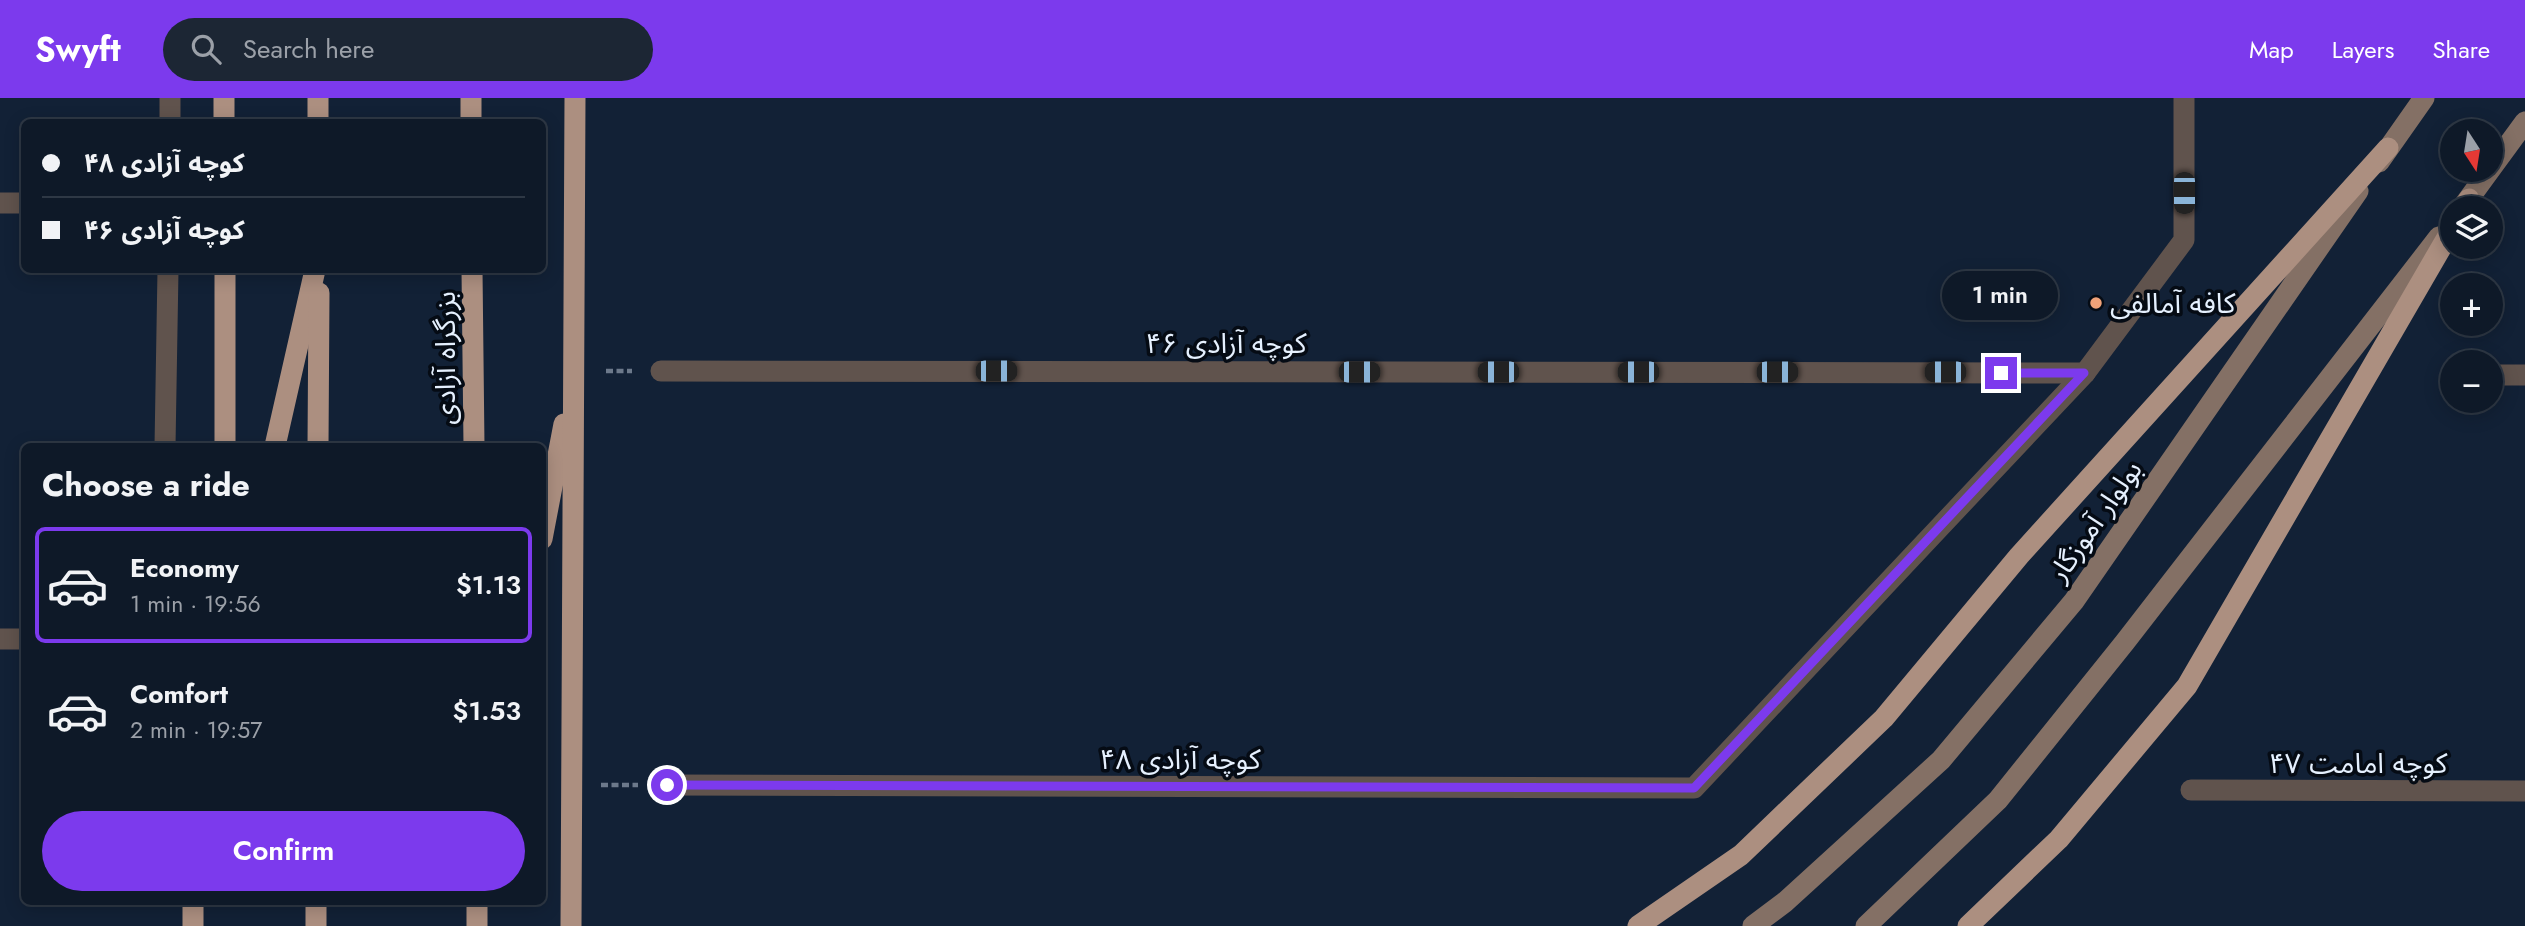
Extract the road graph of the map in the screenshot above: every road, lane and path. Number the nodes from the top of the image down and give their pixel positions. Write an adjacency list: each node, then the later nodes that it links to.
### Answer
1 (170, 98): 8 (street)
2 (224, 98): 9 (highway)
3 (318, 98): 10 (highway)
4 (471, 98): 11 (highway)
5 (575, 98): 24 (highway)
6 (2184, 98): 26 (street)
7 (2424, 98): 13 (main road, بولوار آموزگار)
8 (170, 119)
9 (224, 119)
10 (318, 119)
11 (471, 119)
12 (2525, 122): 14 (main road)
13 (2388, 148): 48 (highway); 49 (main road, بولوار آموزگار)
14 (2472, 196)
15 (0, 203): 16 (street)
16 (21, 203)
17 (2440, 236): 50 (main road)
18 (2440, 250): 51 (highway)
19 (169, 273): 29 (street)
20 (225, 273): 30 (highway)
21 (316, 273): 31 (highway)
22 (317, 273): 32 (highway)
23 (472, 273): 33 (highway, بزرگراه آزادی)
24 (573, 370): 25 (path); 34 (highway); 37 (highway)
25 (661, 371): 26 (street, کوچه آزادی ۴۶)
26 (2084, 373): 38 (street, کوچه آزادی ۴۸)
27 (2503, 375): 28 (street)
28 (2525, 375)
29 (164, 443)
30 (225, 443)
31 (276, 443)
32 (318, 443)
33 (474, 443)
34 (546, 517)
35 (0, 639): 36 (street)
36 (21, 639)
37 (572, 785): 38 (path); 47 (highway)
38 (667, 785)
39 (2191, 790): 40 (street, کوچه امامت ۴۷)
40 (2525, 791)
41 (193, 905): 44 (highway)
42 (316, 905): 45 (highway)
43 (477, 905): 46 (highway)
44 (193, 926)
45 (316, 926)
46 (477, 926)
47 (571, 926)
48 (1637, 926)
49 (1753, 926)
50 (1866, 926)
51 (1968, 926)

